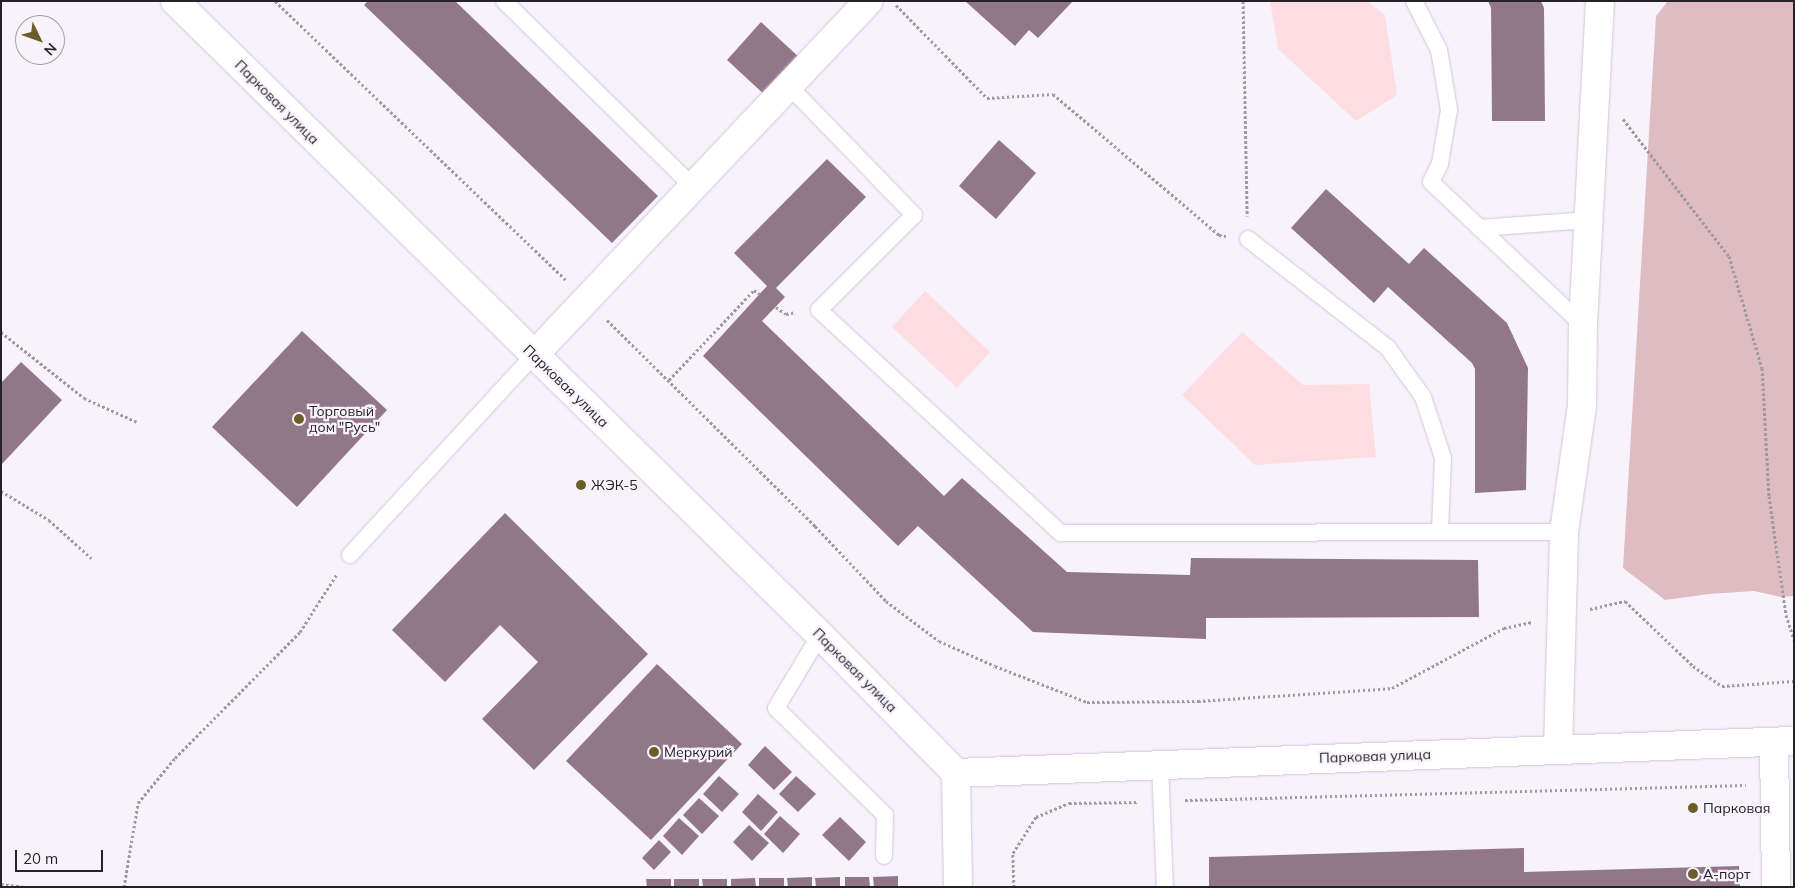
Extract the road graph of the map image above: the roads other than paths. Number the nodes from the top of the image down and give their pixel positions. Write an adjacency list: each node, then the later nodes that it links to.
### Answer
1 (175, 1): 12 (street, Парковая улица)
2 (504, 1): 7 (lane)
3 (869, 1): 6 (street)
4 (1414, 1): 9 (lane)
5 (1600, 1): 8 (street)
6 (788, 86): 7 (street); 13 (lane)
7 (693, 187): 12 (street)
8 (1588, 220): 9 (lane); 11 (street)
9 (1479, 228): 11 (lane)
10 (1248, 239): 13 (lane)
11 (1583, 325): 14 (street)
12 (534, 355): 15 (lane); 16 (street, Парковая улица)
13 (1440, 531): 14 (lane)
14 (1564, 532): 18 (street)
15 (350, 555)
16 (820, 635): 20 (street, Парковая улица); 21 (lane)
17 (1784, 741): 18 (street, Парковая улица); 24 (street)
18 (1558, 750): 19 (street, Парковая улица)
19 (1160, 765): 20 (street, Парковая улица); 23 (lane)
20 (956, 773): 22 (street)
21 (884, 856)
22 (958, 887)
23 (1165, 887)
24 (1776, 887)

